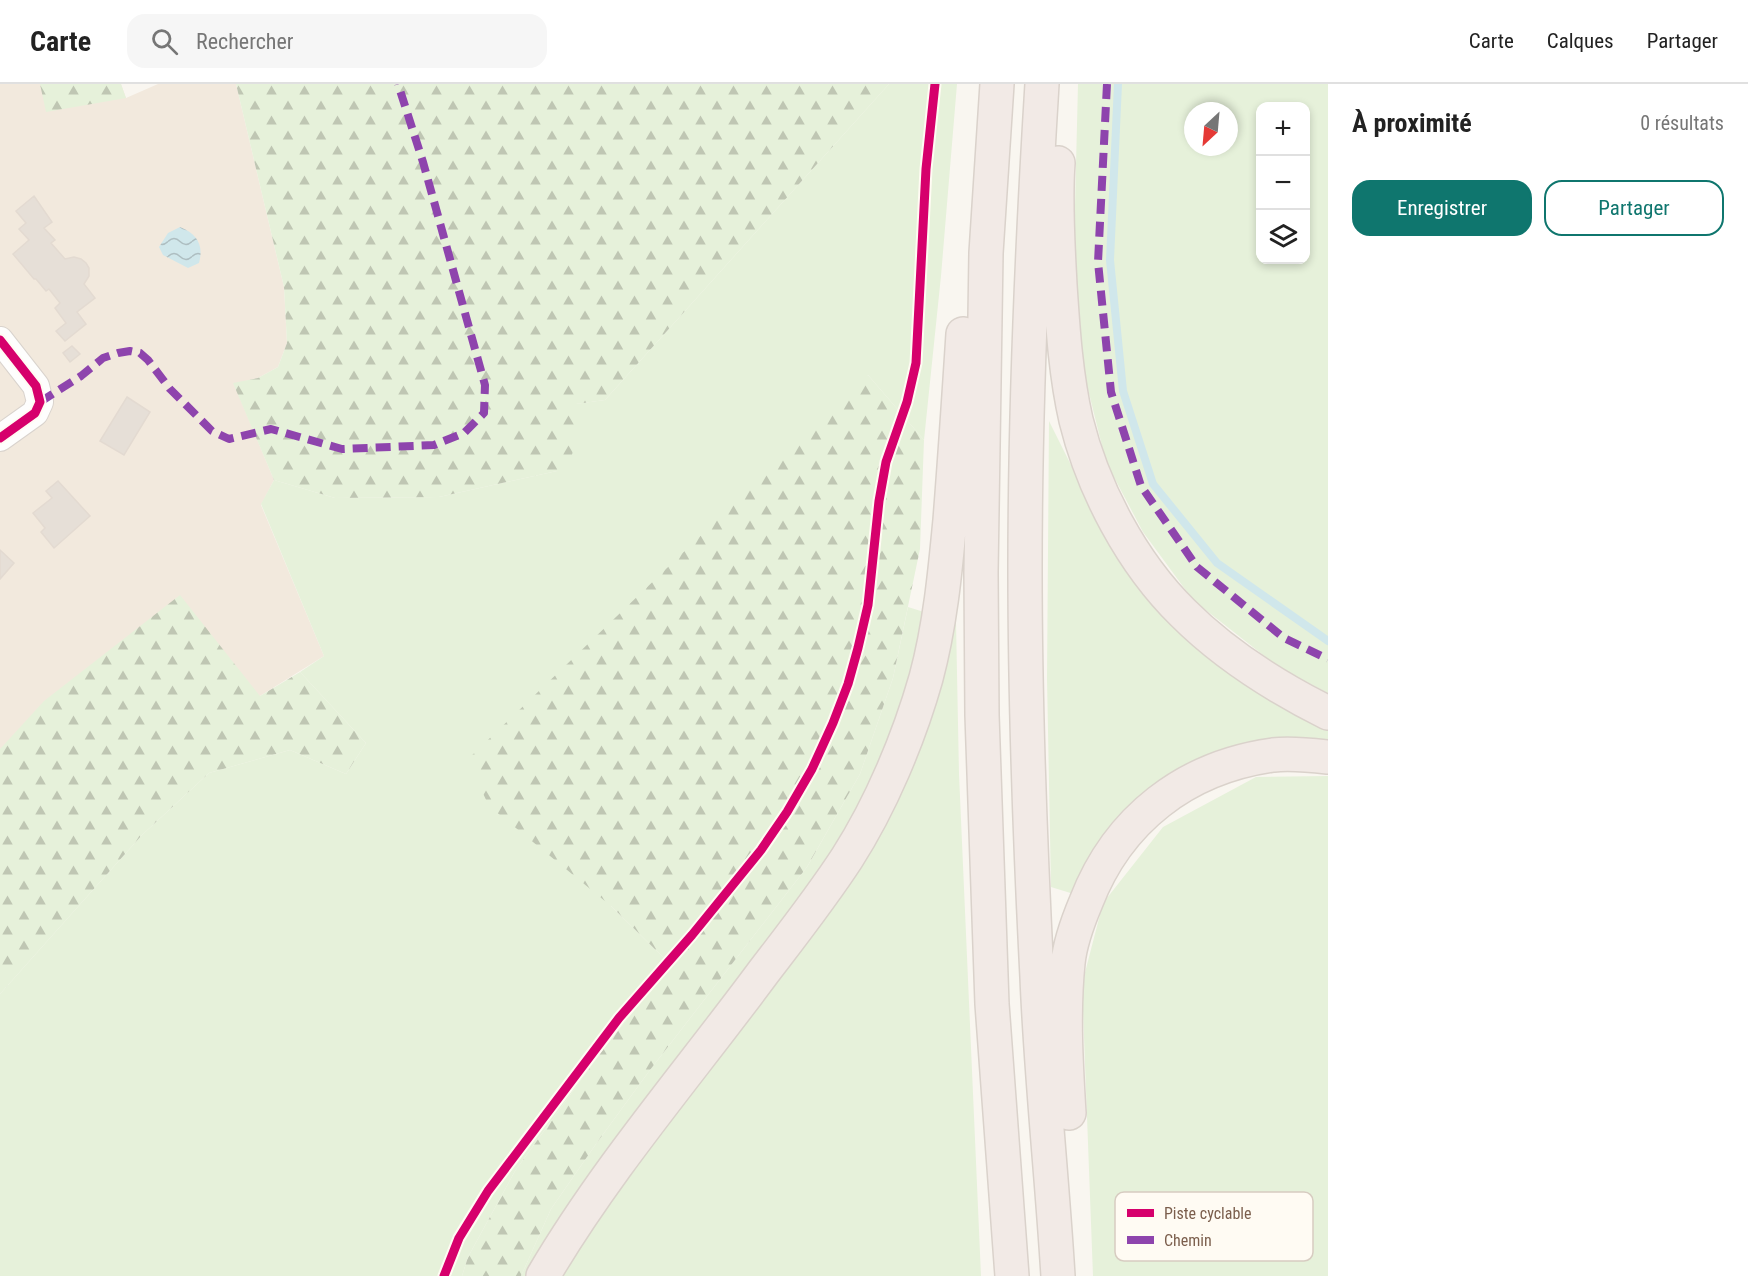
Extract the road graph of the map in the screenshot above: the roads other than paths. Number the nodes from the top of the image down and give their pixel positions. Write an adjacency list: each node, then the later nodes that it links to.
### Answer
1 (997, 84): 4 (highway)
2 (1042, 84): 9 (highway)
3 (1063, 84): 7 (highway)
4 (986, 253): 10 (highway); 11 (highway)
5 (0, 340): 6 (street)
6 (0, 438)
7 (1328, 713)
8 (1328, 757): 9 (highway)
9 (1055, 1228): 12 (highway)
10 (543, 1276)
11 (1012, 1276)
12 (1058, 1276)

